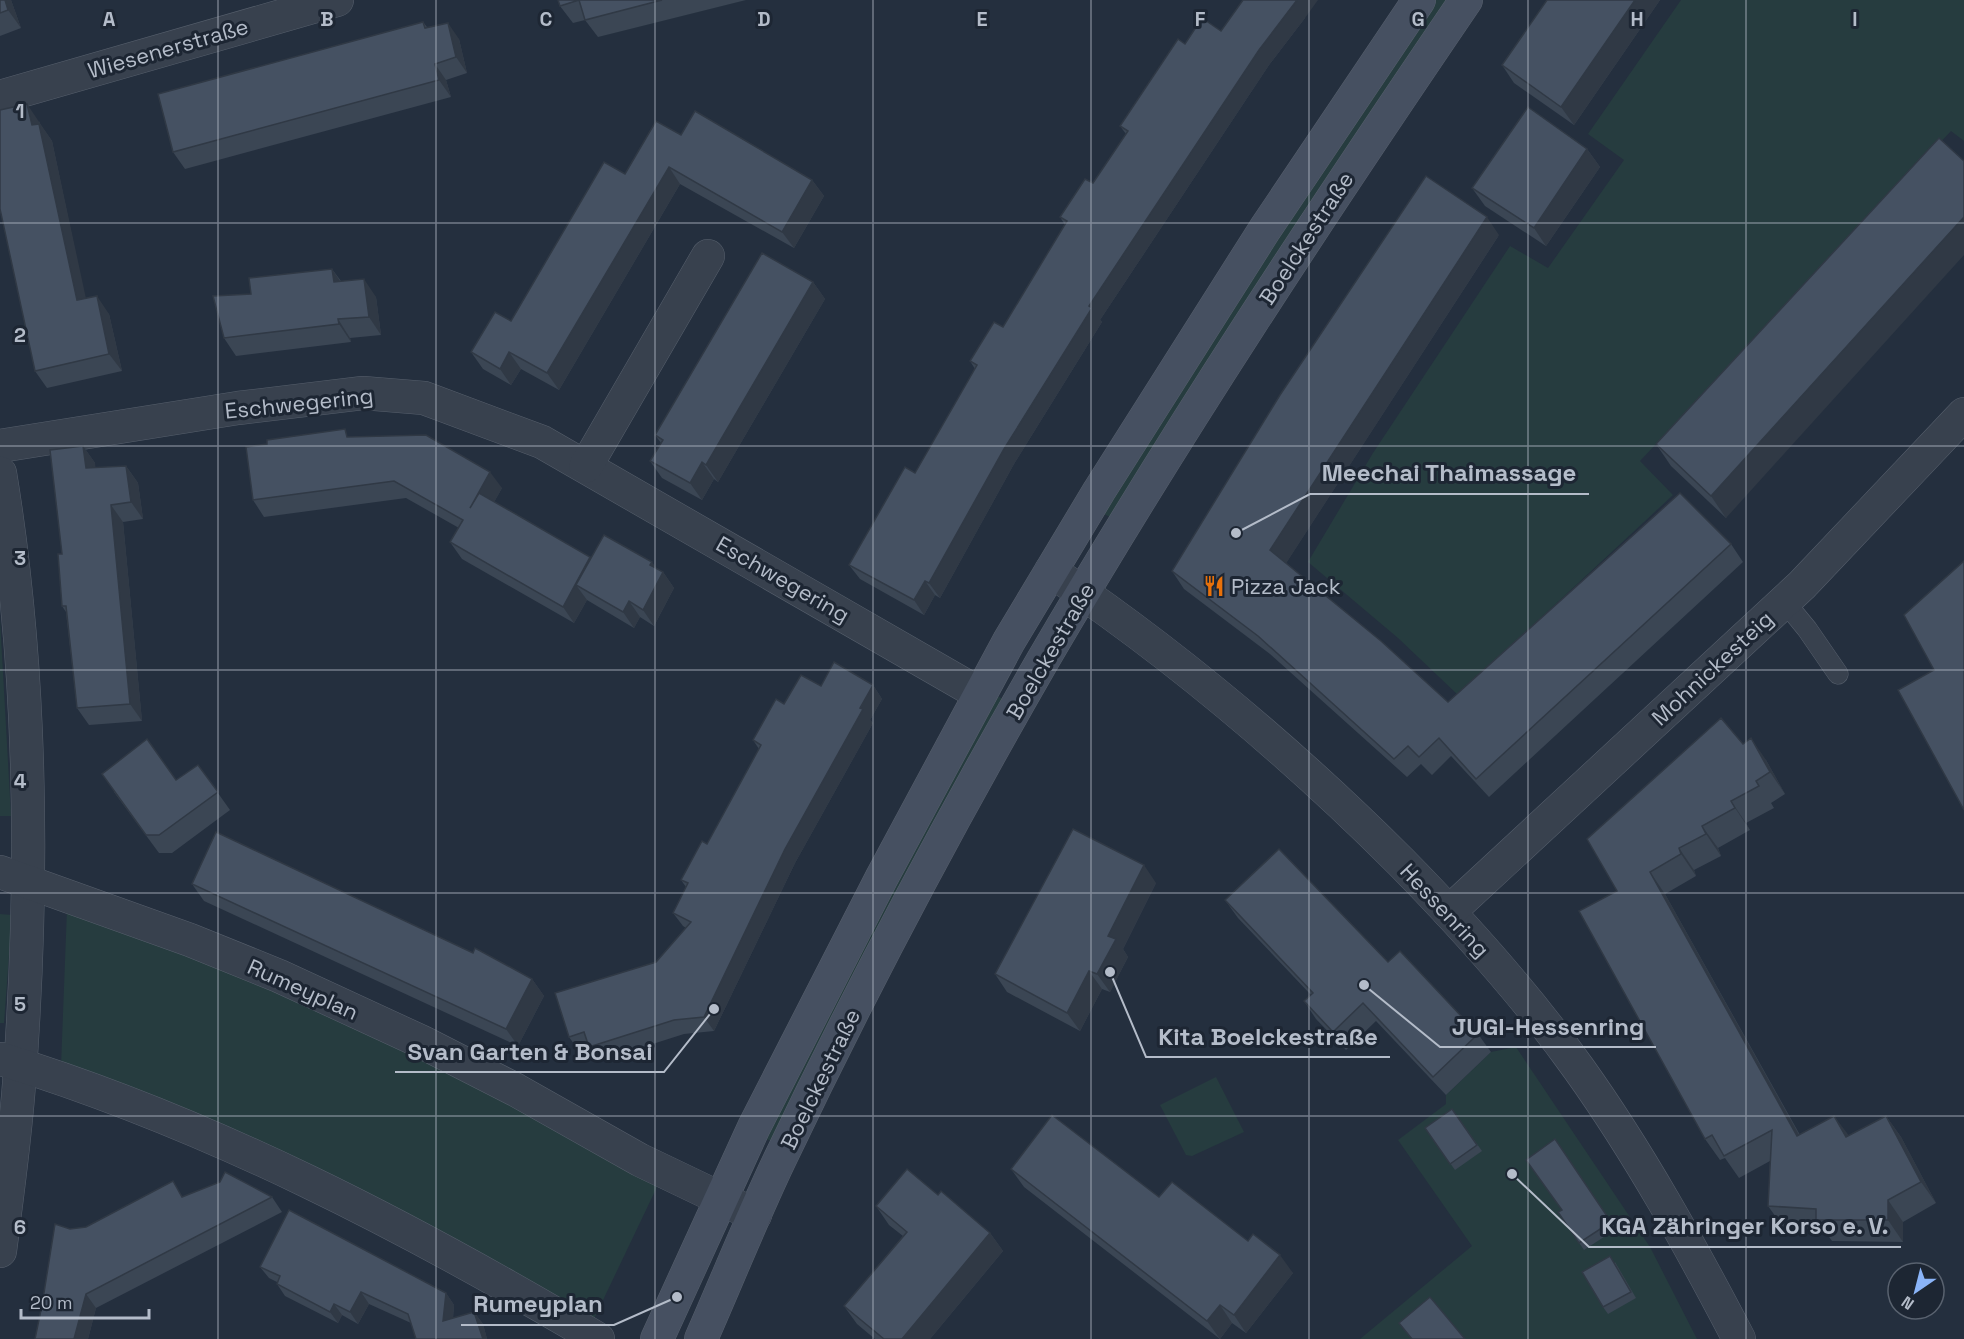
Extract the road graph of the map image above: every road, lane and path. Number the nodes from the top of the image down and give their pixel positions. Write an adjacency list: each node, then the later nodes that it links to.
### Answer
1 (337, 0): 4 (street, Wiesenerstraße)
2 (1419, 0): 10 (main road, Boelckestraße)
3 (1466, 0): 11 (main road, Boelckestraße)
4 (0, 97)
5 (708, 256): 8 (street)
6 (1964, 414): 12 (street, Mohnickesteig)
7 (0, 446): 8 (street, Eschwegering)
8 (586, 466): 14 (street, Eschwegering)
9 (0, 473): 15 (street)
10 (1051, 571): 11 (street, Hessenring); 14 (main road, Boelckestraße)
11 (1084, 593): 16 (street, Hessenring); 19 (main road, Boelckestraße)
12 (1784, 601): 13 (lane); 16 (street, Mohnickesteig)
13 (1838, 674)
14 (980, 693): 18 (main road, Boelckestraße)
15 (14, 877): 17 (street); 18 (street, Rumeyplan)
16 (1449, 912): 24 (street, Hessenring)
17 (10, 1062): 20 (street); 21 (street)
18 (720, 1198): 19 (street, Rumeyplan); 22 (main road, Boelckestraße)
19 (755, 1215): 23 (main road, Boelckestraße)
20 (0, 1251)
21 (598, 1339)
22 (657, 1339)
23 (701, 1339)
24 (1739, 1339)

